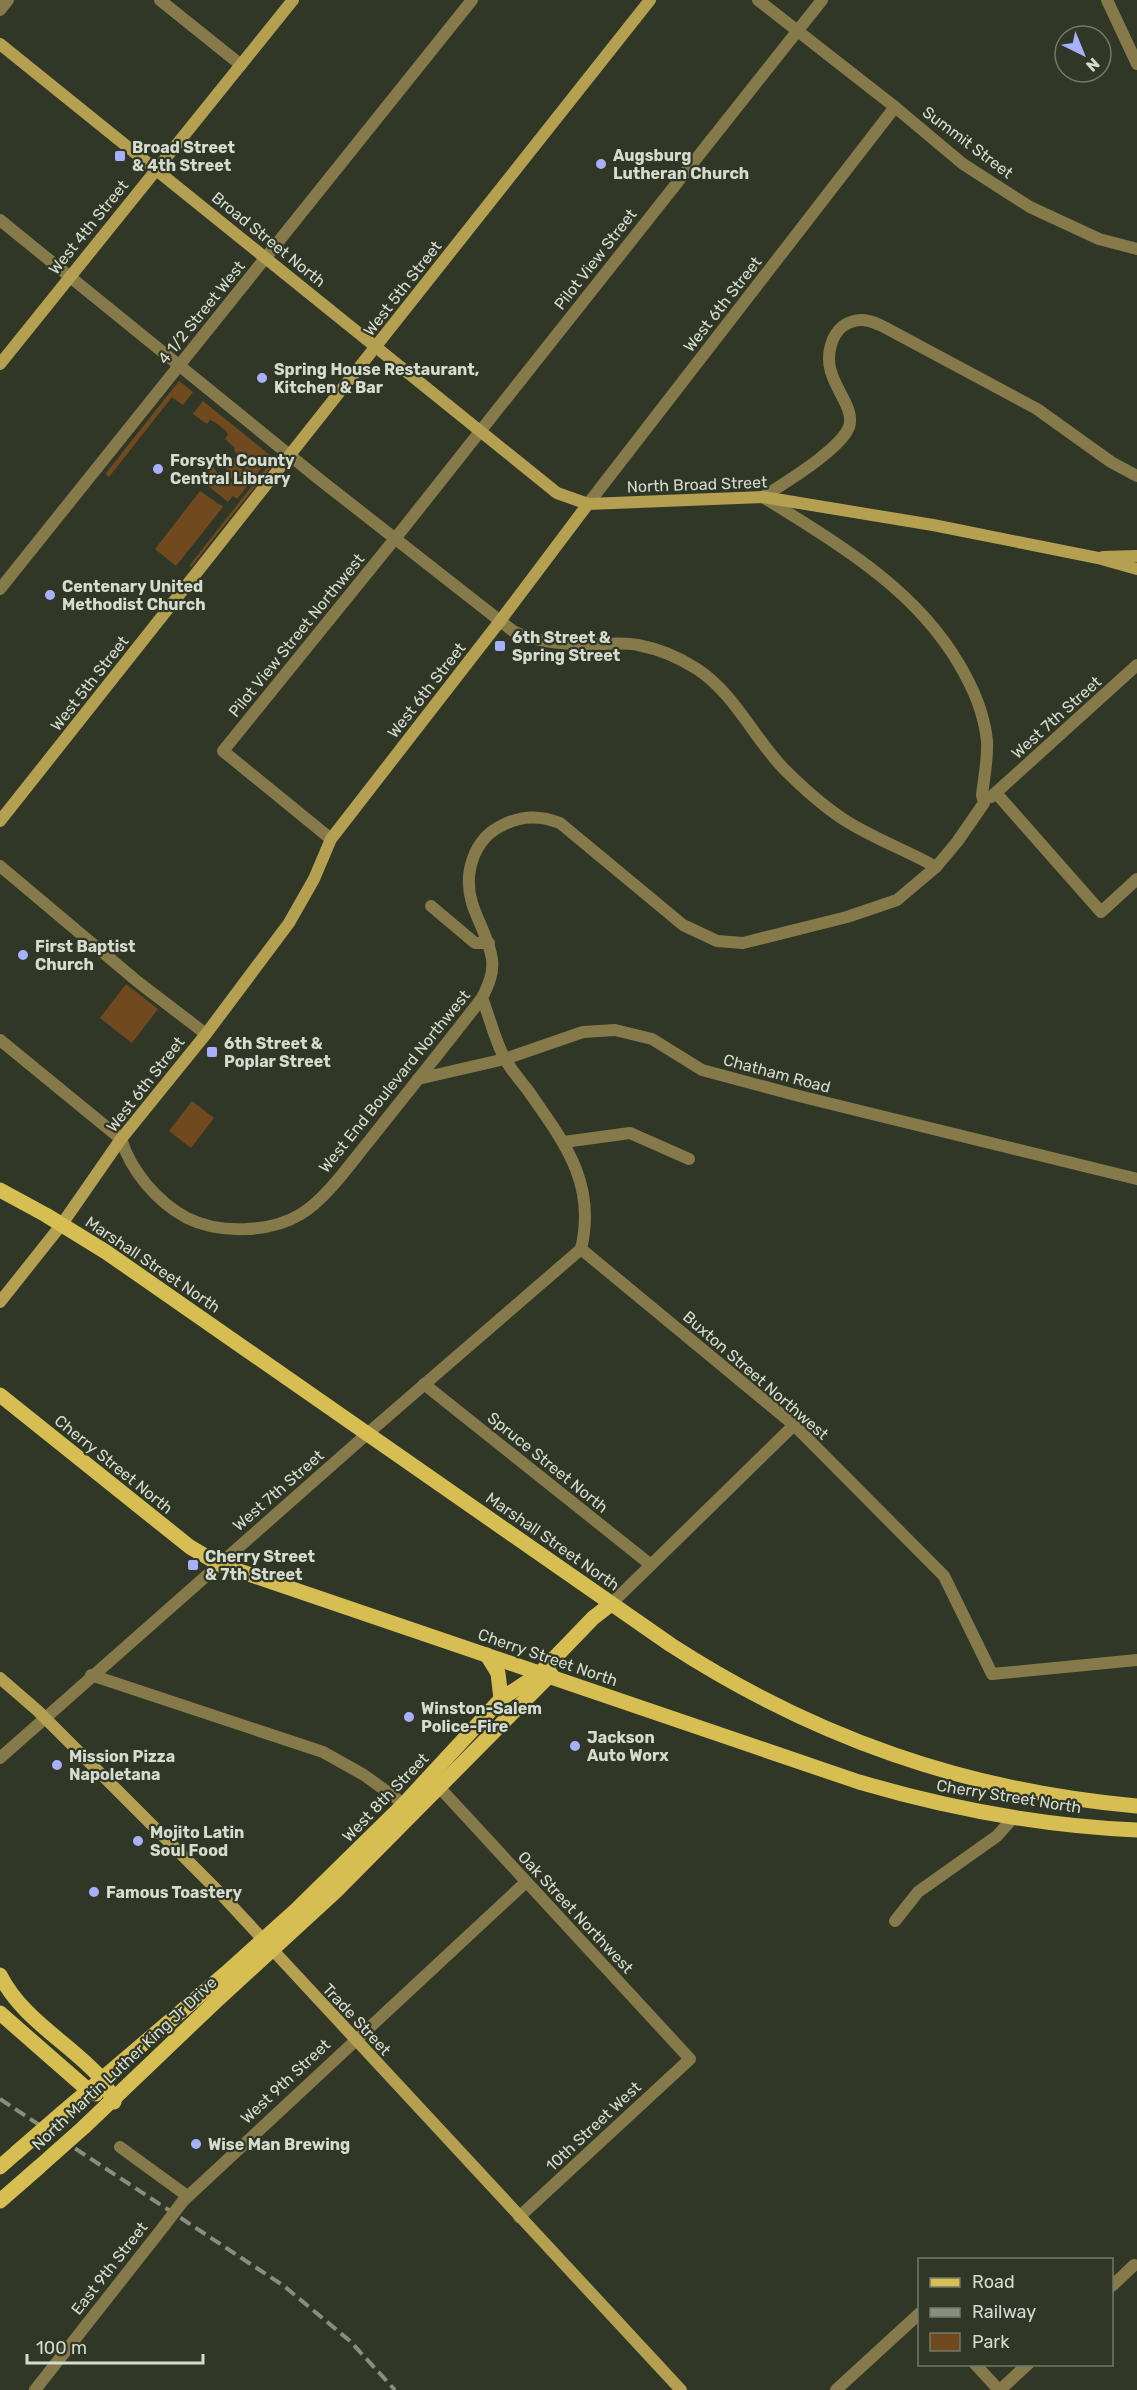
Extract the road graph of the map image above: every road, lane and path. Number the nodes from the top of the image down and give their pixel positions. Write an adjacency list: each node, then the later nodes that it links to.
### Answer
1 (8, 0): 9 (street)
2 (160, 0): 12 (street)
3 (293, 0): 12 (street, West 4th Street)
4 (472, 0): 18 (street, 4 1/2 Street West)
5 (650, 0): 20 (street, West 5th Street)
6 (758, 0): 10 (street, Summit Street)
7 (822, 0): 10 (street, Pilot View Street)
8 (1107, 0): 13 (street)
9 (0, 10)
10 (797, 31): 14 (street, Summit Street); 23 (street, Pilot View Street)
11 (0, 44): 15 (street, Broad Street North)
12 (241, 64): 15 (street, West 4th Street)
13 (1137, 64)
14 (896, 107): 17 (street, Summit Street); 27 (street, West 6th Street)
15 (156, 170): 18 (street, Broad Street North); 19 (street, West 4th Street)
16 (0, 220): 19 (street)
17 (1137, 249)
18 (266, 258): 20 (street, Broad Street North); 22 (street, 4 1/2 Street West)
19 (70, 276): 21 (street, West 4th Street); 22 (street)
20 (376, 347): 23 (street, North Broad Street); 24 (street, West 5th Street)
21 (0, 364)
22 (180, 364): 24 (street); 32 (street, 4 1/2 Street West)
23 (480, 431): 27 (street, North Broad Street); 28 (street, Pilot View Street)
24 (290, 455): 28 (street); 37 (street, West 5th Street)
25 (1137, 476): 26 (street)
26 (763, 497): 27 (street, North Broad Street); 30 (street, North Broad Street); 36 (street)
27 (588, 504): 33 (street, West 6th Street)
28 (395, 538): 33 (street); 38 (street, Pilot View Street Northwest)
29 (1137, 556): 30 (street)
30 (1098, 558): 31 (street, North Broad Street)
31 (1137, 569)
32 (0, 589)
33 (500, 621): 38 (street, West 6th Street); 40 (street)
34 (1137, 665): 35 (street, West 7th Street)
35 (996, 793): 36 (street, West 7th Street); 41 (street)
36 (984, 803): 40 (street, West End Boulevard Northwest)
37 (0, 822)
38 (331, 839): 45 (street, West 6th Street)
39 (0, 866): 45 (street)
40 (936, 867): 43 (street, West End Boulevard Northwest)
41 (1137, 879)
42 (430, 906): 43 (street)
43 (489, 944): 44 (street, West End Boulevard Northwest)
44 (482, 998): 47 (street); 48 (street, West End Boulevard Northwest)
45 (206, 1034): 49 (street, West 6th Street)
46 (0, 1040): 49 (street)
47 (505, 1059): 48 (street, Chatham Road); 50 (street); 52 (street, Chatham Road)
48 (418, 1079): 49 (street, West End Boulevard Northwest)
49 (121, 1139): 54 (street, West 6th Street)
50 (564, 1142): 51 (street); 55 (street)
51 (689, 1159)
52 (1137, 1179)
53 (0, 1191): 54 (main road, Marshall Street North)
54 (62, 1224): 56 (street, West 6th Street); 60 (main road, Marshall Street North)
55 (580, 1249): 57 (street, West 7th Street); 59 (street, Buxton Street Northwest)
56 (0, 1302)
57 (424, 1384): 60 (street, West 7th Street); 62 (street, Spruce Street North)
58 (0, 1395): 61 (main road, Cherry Street North)
59 (794, 1425): 62 (street, West 8th Street); 65 (street, Buxton Street Northwest)
60 (367, 1434): 61 (street, West 7th Street); 63 (main road, Marshall Street North)
61 (219, 1564): 64 (main road, Cherry Street North); 67 (street, West 7th Street)
62 (651, 1565): 63 (street, West 8th Street)
63 (611, 1604): 66 (main road, West 8th Street); 74 (main road, Marshall Street North)
64 (487, 1655): 66 (main road, Cherry Street North); 69 (main road)
65 (1137, 1660)
66 (544, 1675): 69 (main road, West 8th Street); 72 (main road, West 8th Street); 75 (main road, Cherry Street North)
67 (91, 1676): 70 (street, West 7th Street); 73 (street)
68 (0, 1678): 70 (street, Trade Street)
69 (501, 1700): 73 (main road, West 8th Street)
70 (44, 1717): 71 (street, West 7th Street); 79 (street, Trade Street)
71 (0, 1758)
72 (439, 1787): 77 (street, Oak Street Northwest); 79 (main road, West 8th Street)
73 (404, 1804): 79 (main road, West 8th Street)
74 (1137, 1806)
75 (1013, 1818): 76 (main road, Cherry Street North); 78 (street)
76 (1137, 1830)
77 (526, 1882): 82 (street, West 9th Street); 83 (street, Oak Street Northwest)
78 (895, 1921)
79 (267, 1946): 82 (street, Trade Street); 84 (main road, North Martin Luther King Jr Drive); 86 (main road, North Martin Luther King Jr Drive)
80 (0, 1975): 84 (main road)
81 (0, 2013): 85 (main road)
82 (354, 2040): 89 (street, West 9th Street); 91 (street, Trade Street)
83 (690, 2059): 91 (street, 10th Street West)
84 (101, 2079): 85 (main road, North Martin Luther King Jr Drive); 86 (main road)
85 (88, 2090): 86 (main road); 88 (main road, North Martin Luther King Jr Drive, bridge)
86 (114, 2102): 90 (main road, North Martin Luther King Jr Drive, bridge)
87 (120, 2147): 89 (street)
88 (0, 2167)
89 (184, 2198): 97 (street, East 9th Street, bridge)
90 (0, 2201)
91 (519, 2217): 98 (street, Trade Street)
92 (1134, 2265): 93 (street)
93 (1113, 2285)
94 (918, 2315): 99 (street)
95 (977, 2366): 100 (street)
96 (1026, 2366): 100 (street)
97 (35, 2390)
98 (681, 2390)
99 (836, 2390)
100 (1000, 2390)

